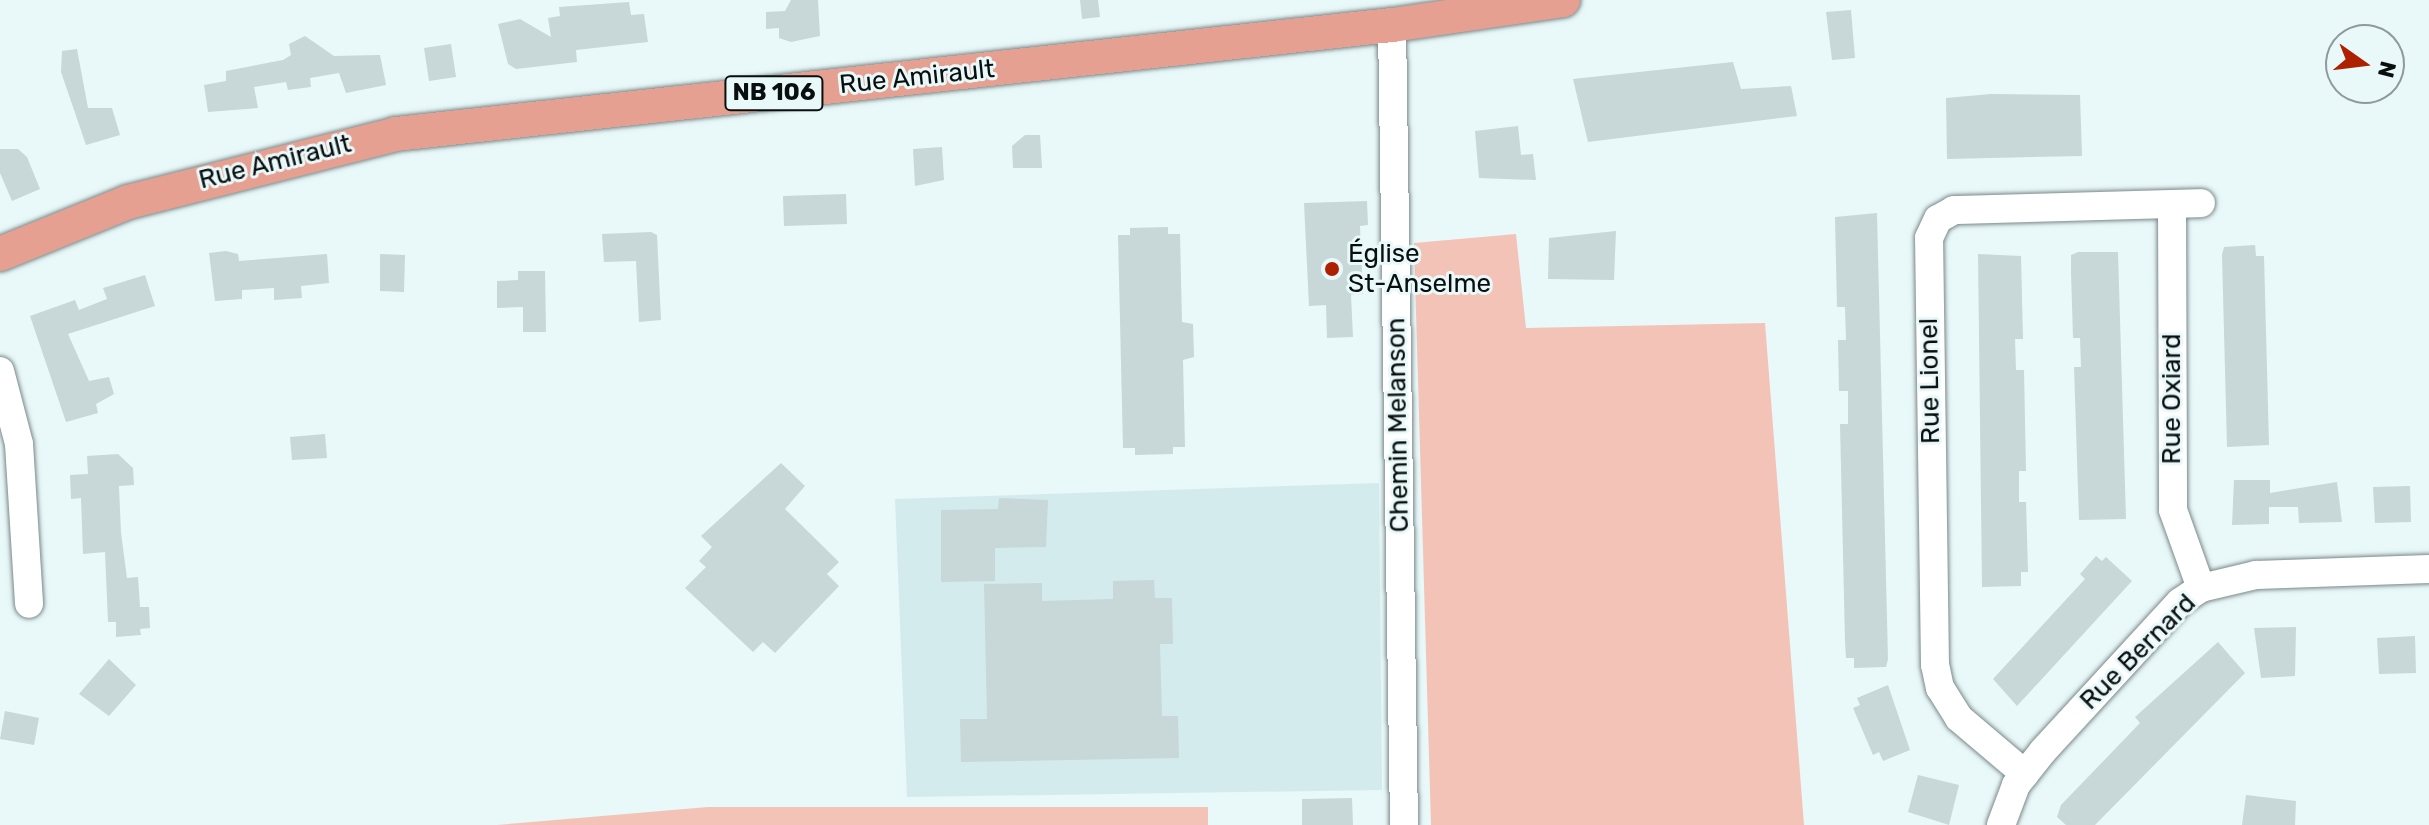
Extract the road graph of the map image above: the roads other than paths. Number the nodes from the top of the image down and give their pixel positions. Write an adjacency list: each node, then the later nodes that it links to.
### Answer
1 (1563, 0): 2 (main road, Rue Amirault / NB 106)
2 (1392, 25): 5 (main road, Rue Amirault / NB 106); 11 (street, Chemin Melanson)
3 (2201, 203): 4 (street, Rue Lionel)
4 (2172, 204): 8 (street, Rue Oxiard); 10 (street, Rue Lionel)
5 (0, 254)
6 (0, 371): 9 (street)
7 (2429, 569): 8 (street, Rue Bernard)
8 (2201, 588): 10 (street, Rue Bernard)
9 (29, 604)
10 (2025, 774): 12 (street, Rue Bernard)
11 (1404, 825)
12 (2001, 825)

